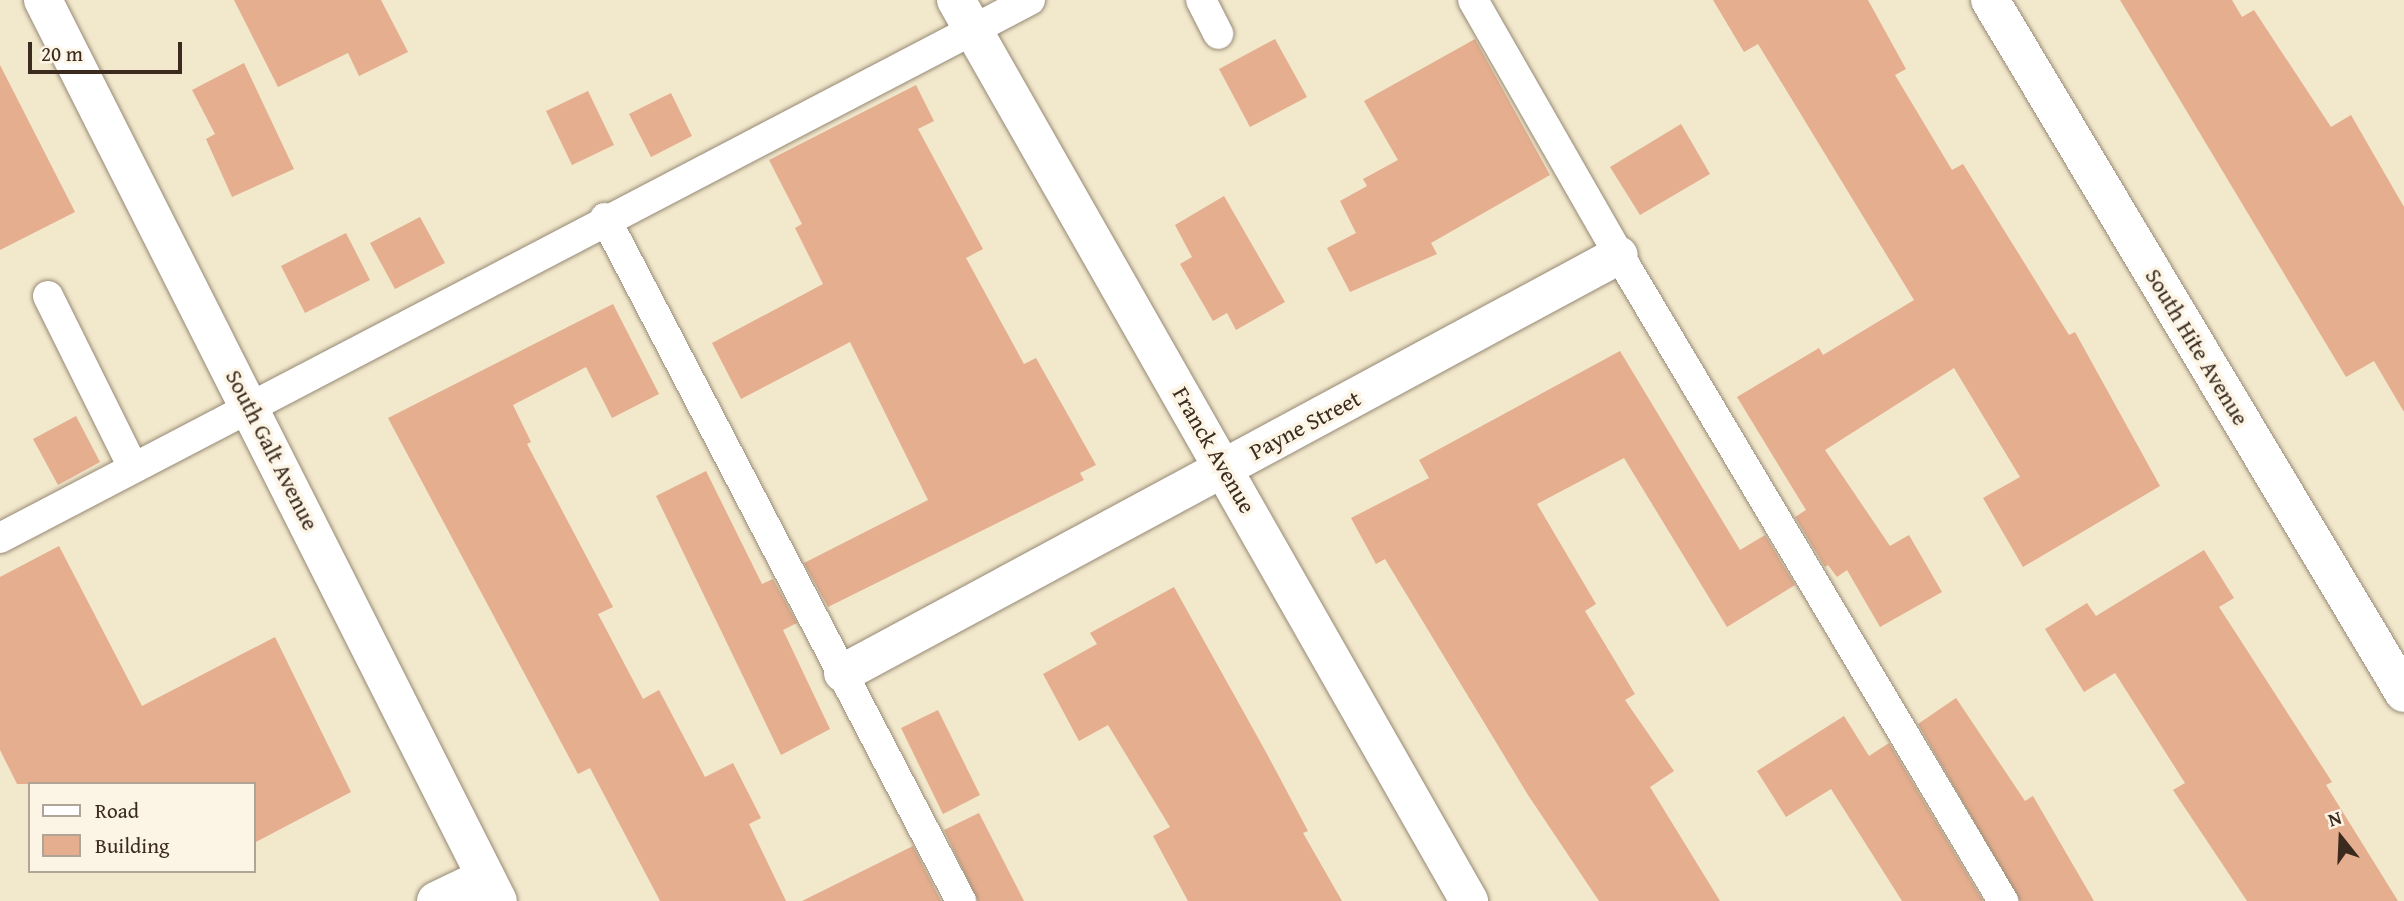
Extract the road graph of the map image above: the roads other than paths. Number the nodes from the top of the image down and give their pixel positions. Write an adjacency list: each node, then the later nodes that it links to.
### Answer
1 (43, 0): 11 (street, South Galt Avenue)
2 (1030, 0): 6 (lane)
3 (1200, 0): 7 (lane)
4 (1474, 0): 9 (lane)
5 (1990, 0): 16 (street, South Hite Avenue)
6 (963, 15): 8 (lane); 13 (street, Franck Avenue)
7 (1218, 34)
8 (605, 218): 11 (lane); 15 (lane)
9 (1619, 255): 13 (street, Payne Street); 21 (lane)
10 (48, 296): 12 (lane)
11 (249, 405): 12 (lane); 17 (street, South Galt Avenue)
12 (133, 467): 14 (lane)
13 (1224, 468): 15 (street, Payne Street); 20 (street, Franck Avenue)
14 (0, 538)
15 (843, 673): 19 (lane)
16 (2404, 693)
17 (492, 889): 18 (street)
18 (436, 901)
19 (961, 901)
20 (1469, 901)
21 (2003, 901)

